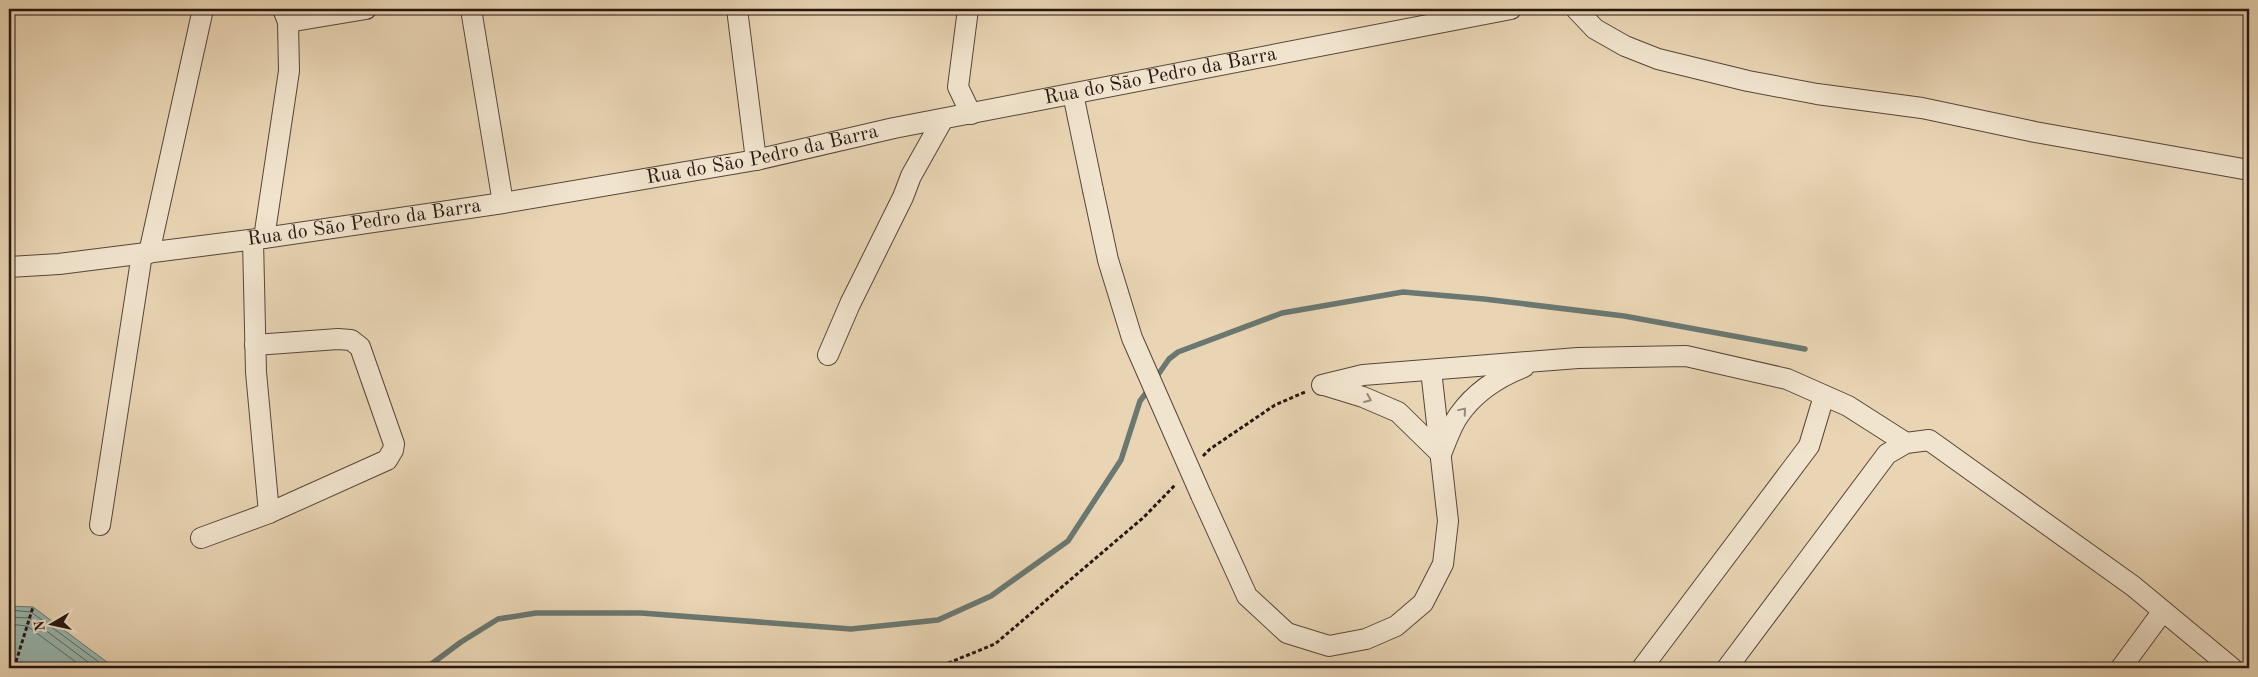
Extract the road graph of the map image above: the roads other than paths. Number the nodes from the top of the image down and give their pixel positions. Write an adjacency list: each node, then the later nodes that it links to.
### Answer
1 (203, 9): 16 (street)
2 (366, 9): 8 (street)
3 (471, 9): 14 (street)
4 (738, 9): 12 (street)
5 (968, 9): 10 (street)
6 (1511, 9): 9 (street, Rua do São Pedro da Barra)
7 (1576, 9): 13 (street)
8 (285, 15): 15 (street)
9 (1073, 94): 10 (street, Rua do São Pedro da Barra); 24 (street, bridge)
10 (971, 114): 11 (street, Rua do São Pedro da Barra)
11 (943, 119): 12 (street, Rua do São Pedro da Barra); 19 (street)
12 (756, 160): 14 (street, Rua do São Pedro da Barra)
13 (2249, 170)
14 (503, 203): 15 (street, Rua do São Pedro da Barra)
15 (259, 239): 16 (street, Rua do São Pedro da Barra); 18 (street)
16 (146, 253): 17 (street, Rua do São Pedro da Barra); 26 (street)
17 (9, 267)
18 (255, 345): 25 (street); 25 (street)
19 (828, 355)
20 (1541, 361): 21 (street); 22 (street); 24 (street, one-way to 20)
21 (1431, 370): 24 (street); 24 (street, one-way to 24)
22 (1824, 396): 23 (street); 29 (street)
23 (1906, 443): 28 (street); 30 (street)
24 (1440, 454)
25 (269, 513): 27 (street)
26 (100, 524)
27 (201, 538)
28 (2163, 611): 31 (street); 32 (street)
29 (1642, 668)
30 (1727, 668)
31 (2121, 668)
32 (2232, 668)

